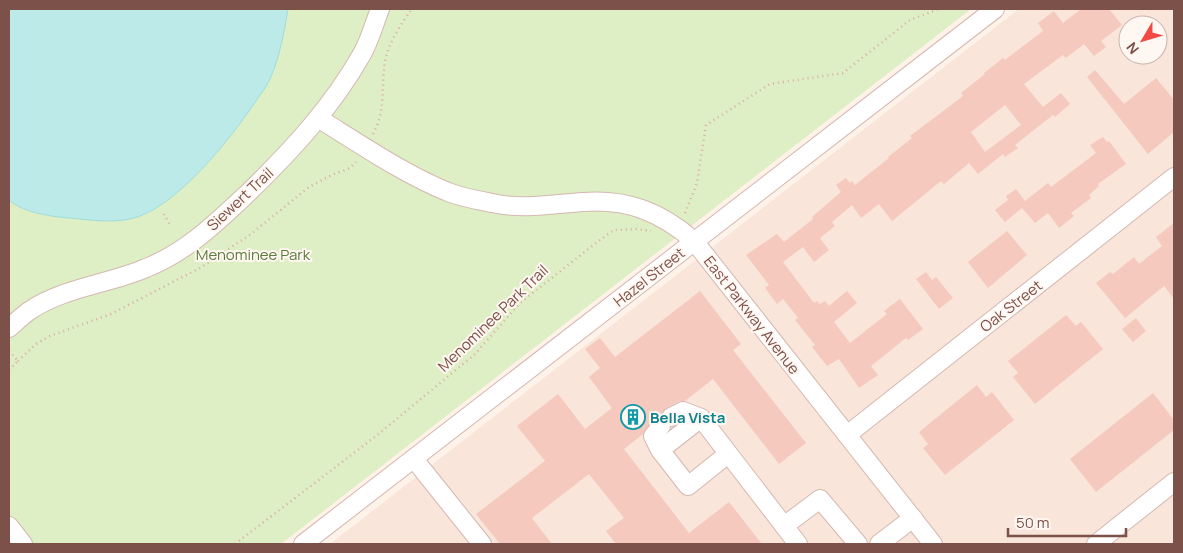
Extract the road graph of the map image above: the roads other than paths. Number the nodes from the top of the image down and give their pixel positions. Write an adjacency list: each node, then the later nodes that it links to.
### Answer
1 (380, 9): 3 (street, Siewert Trail)
2 (995, 9): 5 (street, Hazel Street)
3 (318, 118): 5 (street, East Parkway Avenue); 6 (street, Siewert Trail)
4 (1174, 177): 8 (street, Oak Street)
5 (694, 242): 8 (street, East Parkway Avenue); 11 (street, Hazel Street)
6 (9, 328)
7 (701, 418): 9 (street); 9 (street); 10 (street)
8 (847, 435): 13 (street, East Parkway Avenue)
9 (660, 450): 10 (street)
10 (728, 454): 15 (street)
11 (414, 459): 17 (street, Hazel Street); 18 (street)
12 (1174, 482): 23 (street)
13 (913, 518): 21 (street); 22 (street, East Parkway Avenue)
14 (9, 526): 16 (street)
15 (784, 526): 19 (street); 20 (street)
16 (23, 544)
17 (304, 544)
18 (482, 544)
19 (798, 544)
20 (858, 544)
21 (879, 544)
22 (934, 544)
23 (1096, 544)

